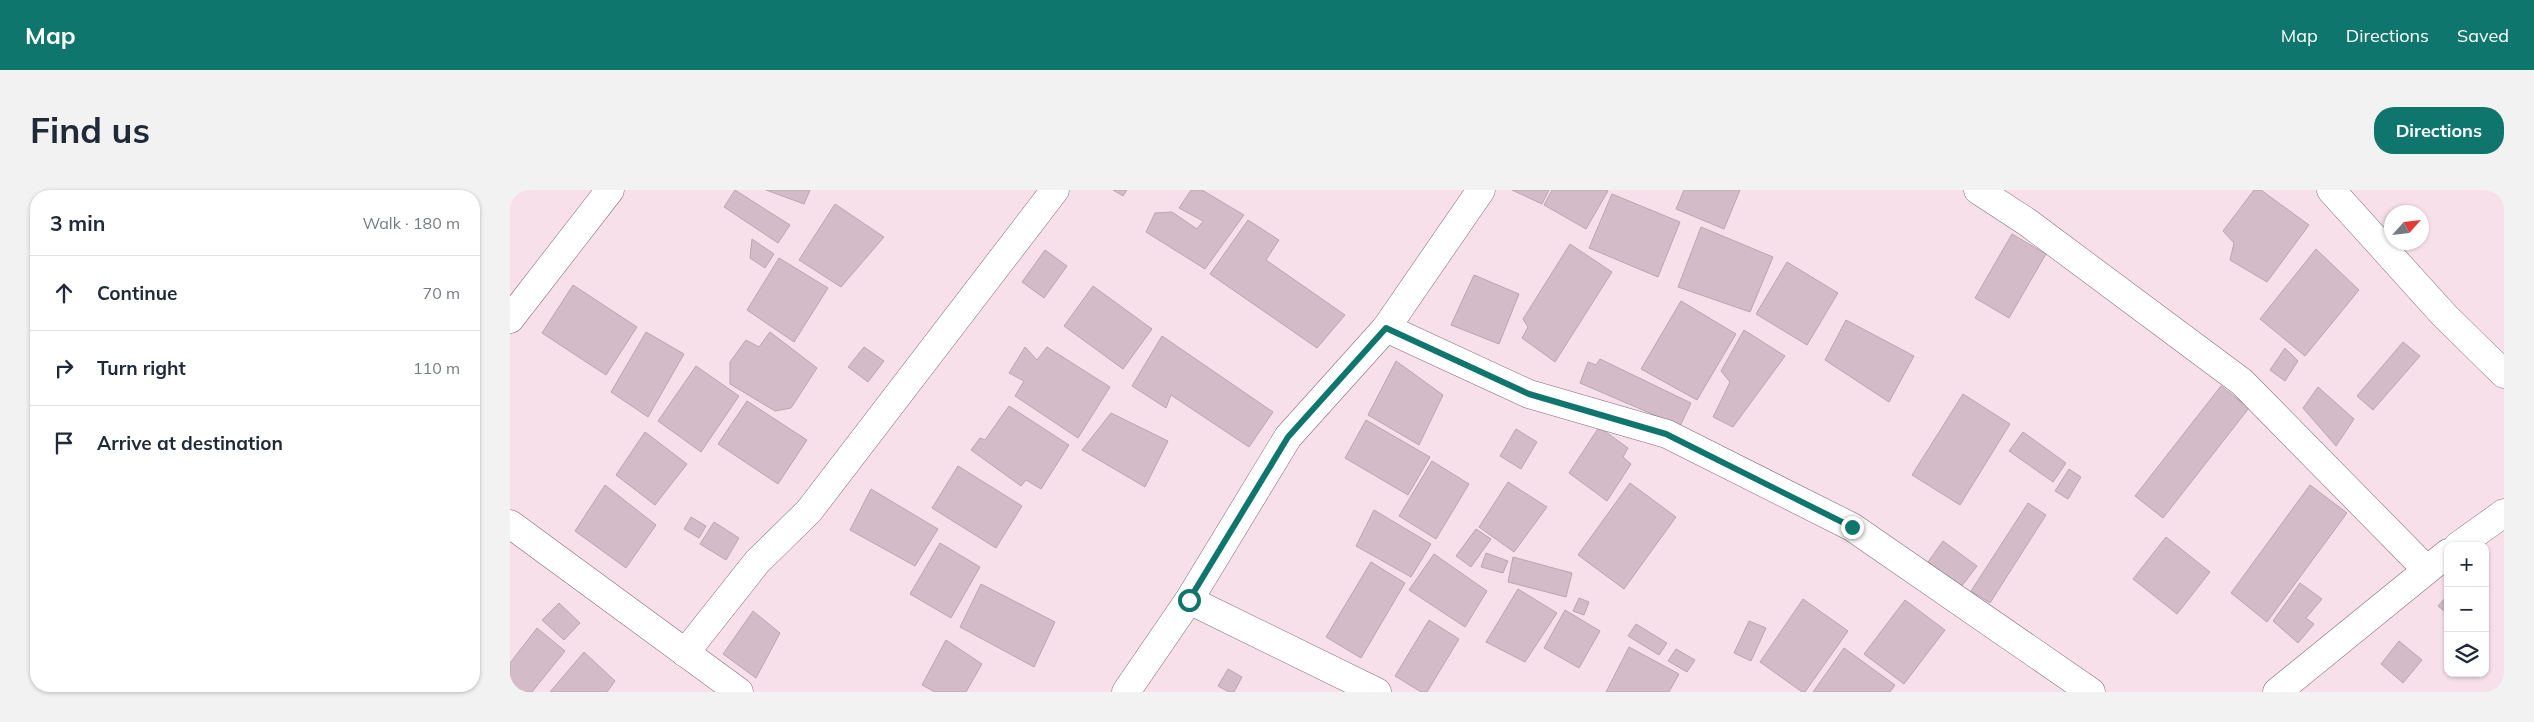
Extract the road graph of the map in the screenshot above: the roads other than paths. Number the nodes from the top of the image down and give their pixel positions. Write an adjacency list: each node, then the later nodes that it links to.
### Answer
1 (610, 190): 6 (street)
2 (1055, 190): 15 (street)
3 (1481, 190): 7 (street)
4 (1978, 190): 13 (street)
5 (2330, 190): 8 (street)
6 (510, 320)
7 (1386, 328): 14 (street); 19 (street)
8 (2504, 374)
9 (2504, 513): 11 (street)
10 (510, 524): 15 (street)
11 (2464, 542)
12 (2444, 556): 13 (street)
13 (2426, 569): 20 (street)
14 (1189, 600): 17 (street); 18 (street)
15 (685, 653): 16 (street)
16 (739, 692)
17 (1126, 692)
18 (1377, 692)
19 (2091, 692)
20 (2277, 692)

